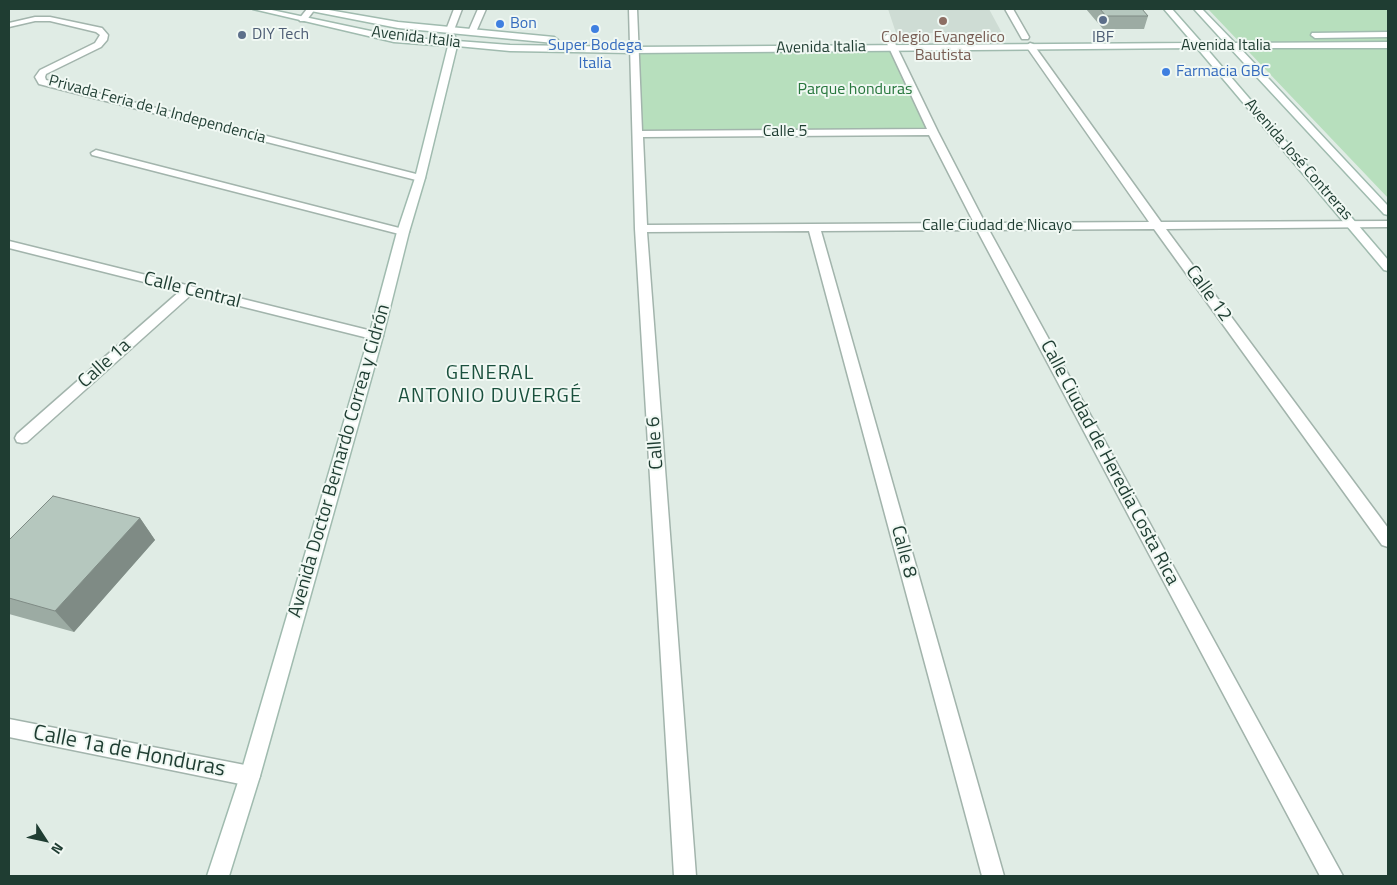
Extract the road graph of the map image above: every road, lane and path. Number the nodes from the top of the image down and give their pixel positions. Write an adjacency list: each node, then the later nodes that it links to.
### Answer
1 (257, 9): 9 (street, Avenida Italia)
2 (311, 9): 9 (street); 15 (street, Avenida Italia)
3 (458, 9): 15 (street, Avenida Doctor Bernardo Correa y Cidrón)
4 (482, 9): 11 (street)
5 (633, 9): 21 (street, Calle 6)
6 (1009, 9): 20 (street, Calle 12)
7 (1168, 9): 14 (street, Avenida José Contreras)
8 (1198, 9): 18 (street, Avenida José Contreras)
9 (303, 19): 15 (street, Avenida Italia)
10 (9, 25): 27 (street, Privada Feria de la Independencia)
11 (472, 32): 15 (street); 15 (street, Avenida Italia); 21 (street, Avenida Italia)
12 (1301, 35): 13 (street)
13 (1388, 35)
14 (1186, 36): 18 (street, Avenida Italia); 23 (street, Avenida José Contreras)
15 (452, 37): 21 (street, Avenida Italia); 27 (street, Avenida Doctor Bernardo Correa y Cidrón)
16 (878, 37): 19 (street, Avenida Italia)
17 (1015, 37): 20 (street, Avenida Italia)
18 (1230, 39): 22 (street, Avenida Italia); 23 (street, Avenida Italia); 28 (street, Avenida José Contreras)
19 (893, 40): 20 (street, Avenida Italia); 21 (street, Avenida Italia); 24 (street, Calle Ciudad de Heredia Costa Rica)
20 (1030, 40): 23 (street, Avenida Italia); 31 (street, Calle 12)
21 (631, 42): 25 (street, Calle 6)
22 (1388, 45)
23 (1200, 46): 29 (street, Avenida José Contreras)
24 (933, 132): 25 (street, Calle 5); 32 (street, Calle Ciudad de Heredia Costa Rica)
25 (638, 134): 34 (street, Calle 6)
26 (96, 153): 35 (street)
27 (420, 178): 35 (street, Avenida Doctor Bernardo Correa y Cidrón)
28 (1388, 212)
29 (1352, 224): 30 (street, Calle Ciudad de Nicayo); 31 (street, Calle Ciudad de Nicayo); 37 (street, Avenida José Contreras)
30 (1388, 224)
31 (1157, 225): 32 (street, Calle Ciudad de Nicayo); 41 (street, Calle 12)
32 (981, 226): 33 (street, Calle Ciudad de Nicayo); 47 (street, Calle Ciudad de Heredia Costa Rica)
33 (814, 227): 34 (street, Calle Ciudad de Nicayo); 46 (street, Calle 8)
34 (641, 229): 45 (street, Calle 6)
35 (403, 232): 39 (street, Avenida Doctor Bernardo Correa y Cidrón)
36 (9, 244): 38 (street, Calle Central)
37 (1388, 267)
38 (189, 290): 39 (street, Calle Central); 40 (street, Calle 1a)
39 (376, 336): 43 (street, Avenida Doctor Bernardo Correa y Cidrón)
40 (22, 438)
41 (1388, 540)
42 (9, 728): 43 (street, Calle 1a de Honduras)
43 (250, 776): 44 (street, Avenida Doctor Bernardo Correa y Cidrón)
44 (218, 876)
45 (685, 876)
46 (992, 876)
47 (1332, 876)

